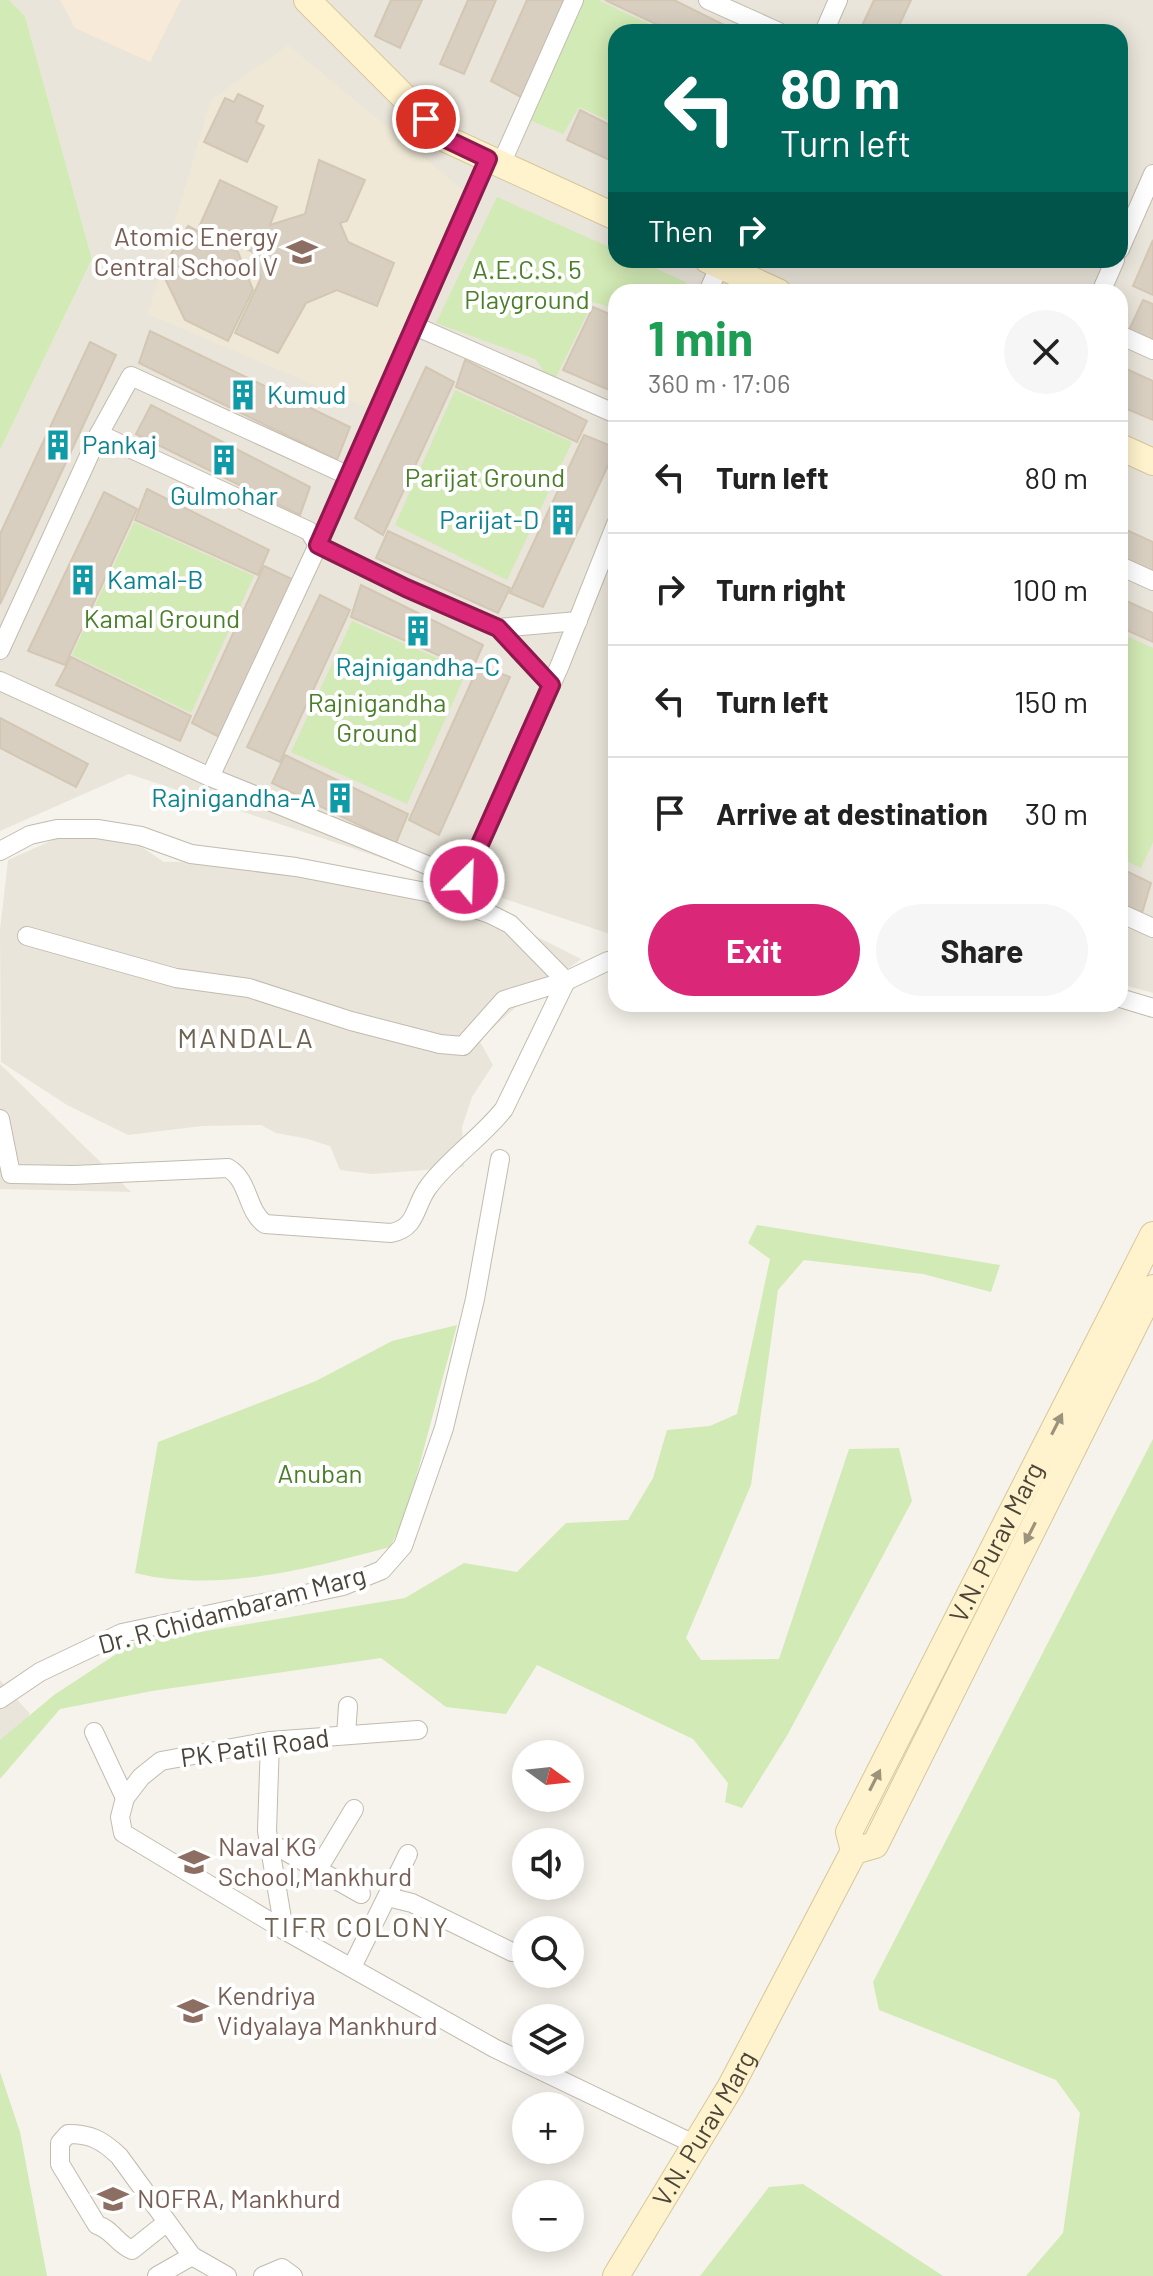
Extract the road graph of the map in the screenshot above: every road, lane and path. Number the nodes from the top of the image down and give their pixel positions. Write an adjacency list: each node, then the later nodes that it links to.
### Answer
1 (307, 0): 7 (street)
2 (574, 0): 7 (street)
3 (708, 0): 5 (street)
4 (838, 0): 6 (street)
5 (761, 24)
6 (828, 24)
7 (495, 162): 9 (street); 13 (street)
8 (1153, 174): 10 (street)
9 (608, 213)
10 (1128, 231)
11 (729, 268): 12 (street)
12 (762, 284)
13 (415, 326): 16 (street); 20 (street)
14 (1128, 339): 15 (street)
15 (1153, 350)
16 (608, 410)
17 (99, 434): 20 (street); 22 (street); 27 (street)
18 (1128, 451): 19 (street)
19 (1153, 462)
20 (347, 475): 22 (street)
21 (608, 544): 25 (street)
22 (318, 545): 26 (street); 30 (street)
23 (1128, 570): 24 (street)
24 (1153, 581)
25 (578, 621): 26 (street); 29 (street)
26 (498, 628): 29 (street)
27 (0, 650)
28 (0, 681): 30 (street)
29 (551, 685): 30 (street)
30 (210, 777)
31 (0, 851): 36 (street)
32 (1128, 917): 33 (street)
33 (1153, 928)
34 (27, 936): 36 (street)
35 (608, 961): 36 (street)
36 (566, 981): 39 (street)
37 (1128, 1000): 38 (street)
38 (1153, 1008)
39 (0, 1119)
40 (500, 1159): 44 (street, Dr. R Chidambaram Marg)
41 (1153, 1235): 43 (street, V.N. Purav Marg)
42 (1153, 1288): 43 (street, V.N. Purav Marg)
43 (1122, 1323): 60 (street, V.N. Purav Marg)
44 (0, 1699)
45 (348, 1706): 48 (street)
46 (418, 1730): 48 (street, PK Patil Road)
47 (94, 1732): 50 (street)
48 (346, 1735): 49 (street, PK Patil Road)
49 (270, 1741): 50 (street, PK Patil Road); 52 (street)
50 (125, 1798): 57 (street)
51 (354, 1809): 54 (street)
52 (269, 1842): 54 (street); 57 (street)
53 (408, 1854): 56 (street)
54 (318, 1869): 55 (street)
55 (361, 1894)
56 (388, 1897): 58 (street); 59 (street)
57 (284, 1930): 59 (street)
58 (512, 1952)
59 (352, 1967): 60 (street)
60 (696, 2145): 67 (street, V.N. Purav Marg)
61 (167, 2222): 61 (street); 62 (street)
62 (192, 2256): 63 (street); 64 (street)
63 (157, 2276)
64 (227, 2276)
65 (263, 2276): 66 (street)
66 (293, 2276)
67 (616, 2276)

